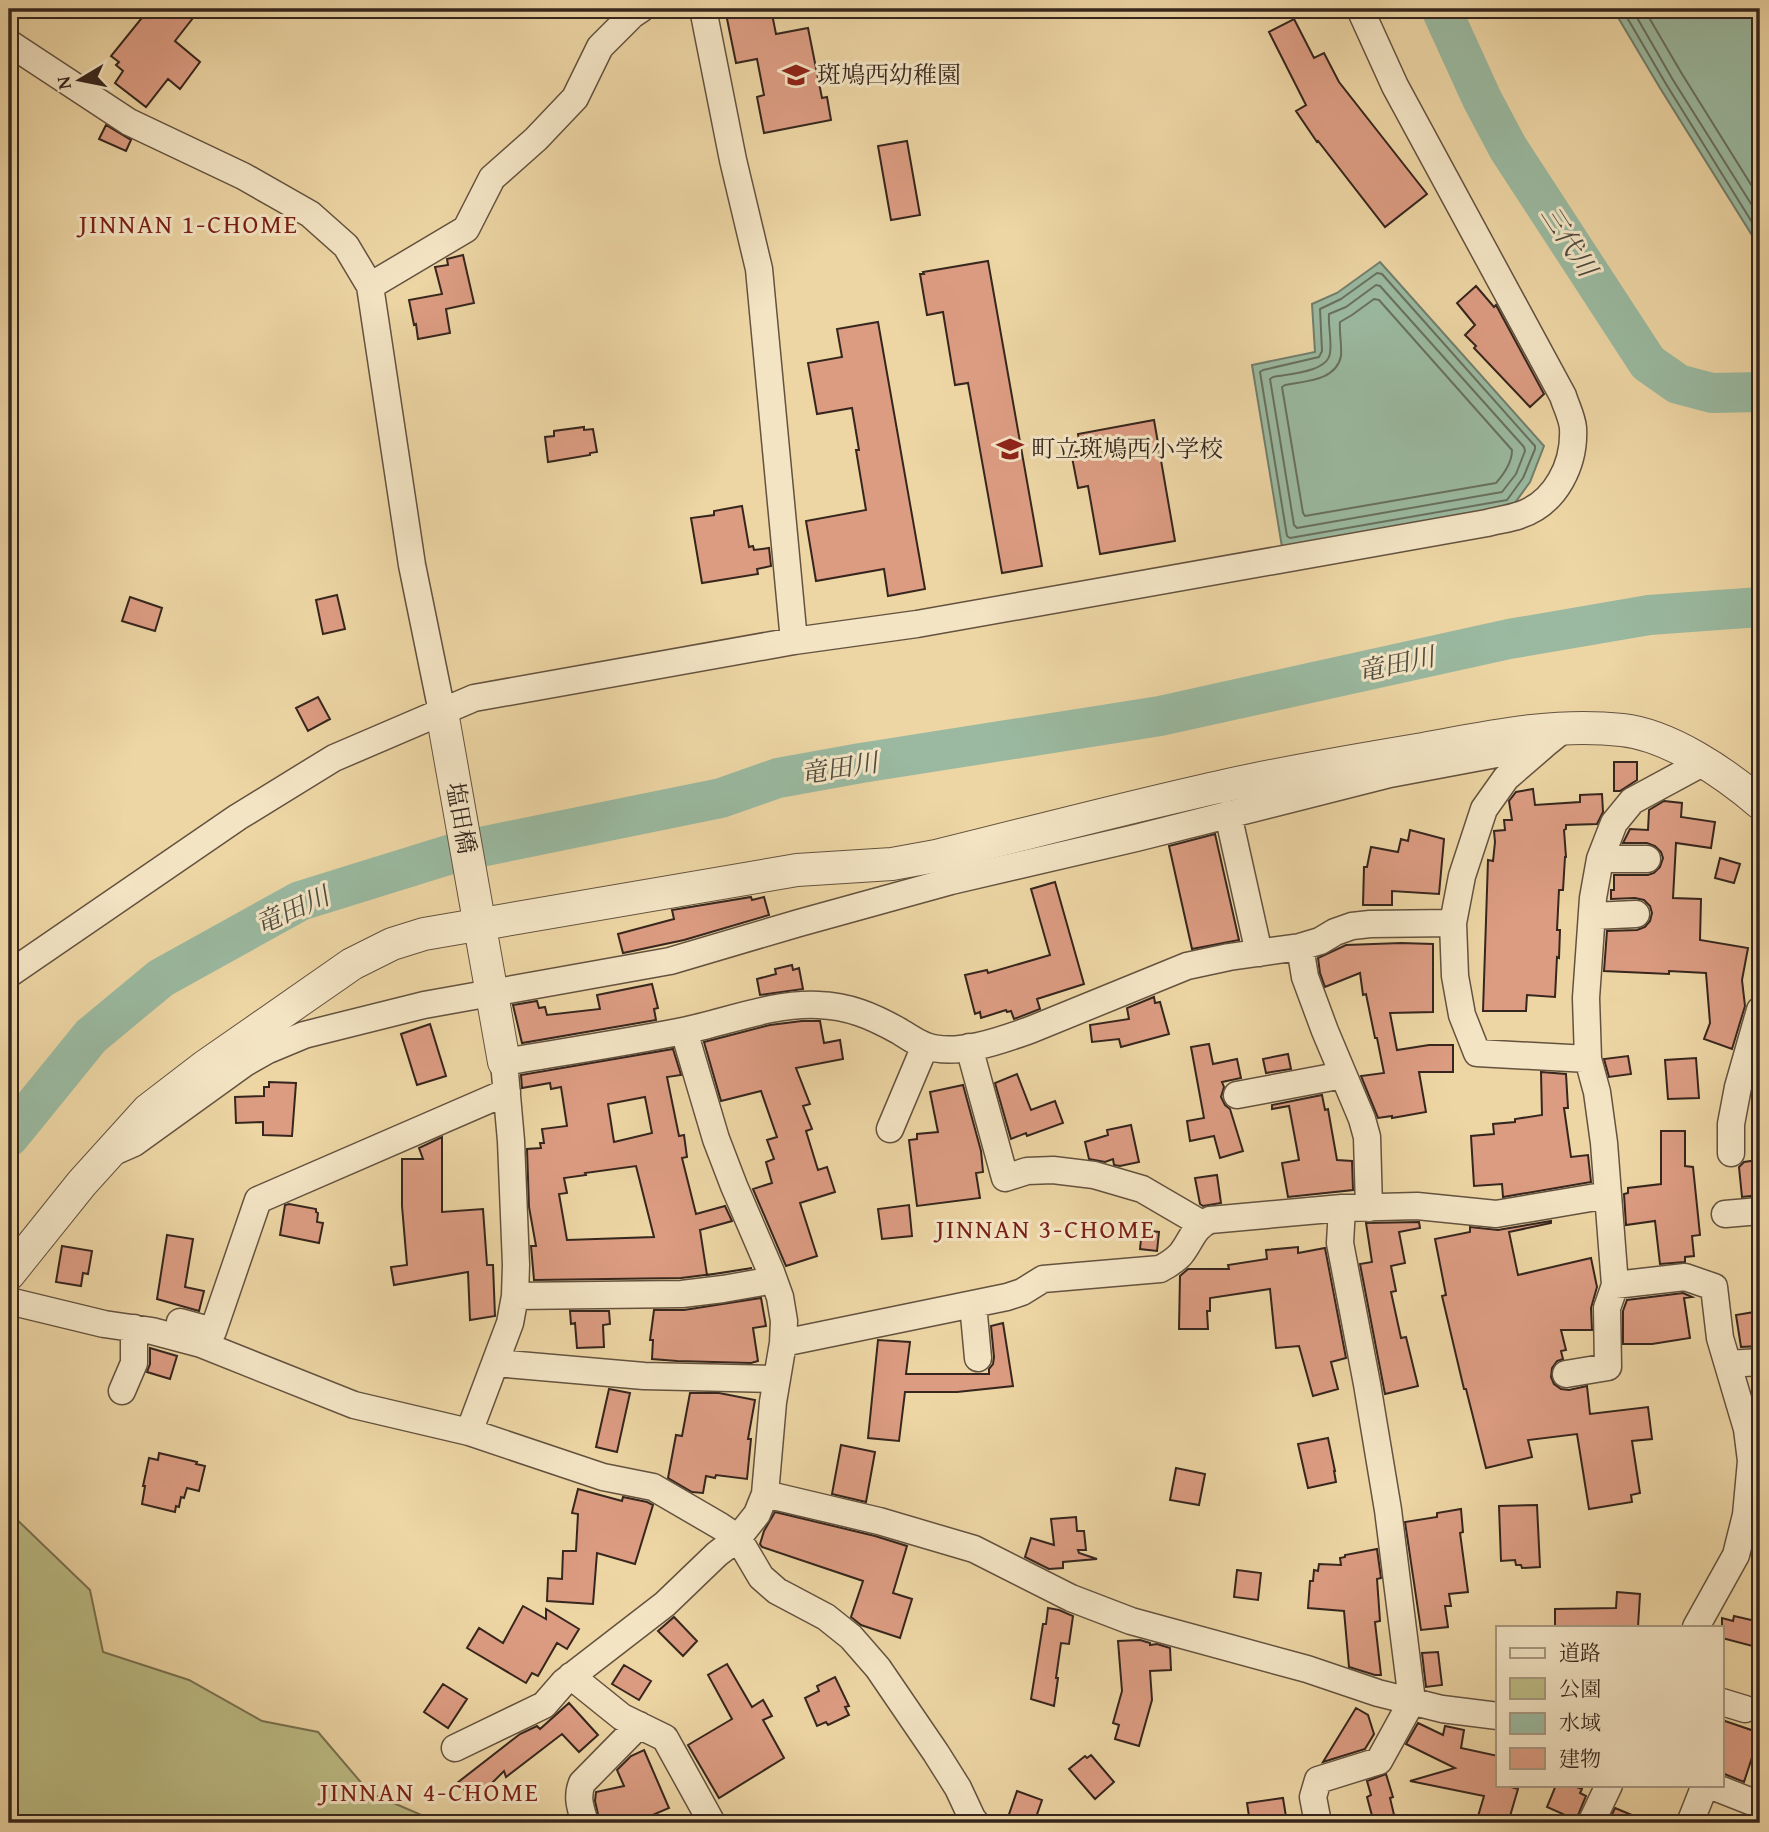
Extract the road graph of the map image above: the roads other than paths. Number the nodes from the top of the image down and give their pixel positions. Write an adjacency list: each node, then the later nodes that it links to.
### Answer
1 (642, 9): 5 (street)
2 (703, 9): 6 (street)
3 (1360, 9): 6 (street)
4 (9, 43): 5 (street)
5 (370, 286): 7 (street)
6 (794, 641): 7 (street)
7 (442, 712): 17 (street, 塩田橋); 20 (street)
8 (1555, 737): 9 (street); 11 (street); 16 (street); 17 (street)
9 (1703, 762): 10 (street); 12 (street)
10 (1760, 803)
11 (1228, 814): 19 (street); 21 (street)
12 (1600, 859): 13 (street); 15 (street)
13 (1647, 859)
14 (1636, 914): 15 (street)
15 (1592, 916): 26 (street)
16 (1453, 923): 18 (street); 26 (street)
17 (480, 924): 21 (street, 塩田橋); 32 (street)
18 (1300, 947): 19 (street); 27 (street)
19 (1259, 953): 25 (street)
20 (9, 974)
21 (492, 992): 28 (street, 塩田橋); 32 (street)
22 (1760, 1010): 31 (street)
23 (684, 1031): 24 (street); 28 (street); 40 (street)
24 (925, 1046): 25 (street); 30 (street)
25 (969, 1047): 38 (street)
26 (1588, 1059): 33 (street)
27 (1343, 1075): 29 (street); 35 (street)
28 (505, 1077): 42 (street); 45 (street)
29 (1237, 1095)
30 (890, 1129)
31 (1731, 1153)
32 (108, 1154): 39 (street)
33 (1608, 1195): 35 (street); 41 (street)
34 (1342, 1208): 35 (street); 38 (street); 60 (street)
35 (1369, 1208)
36 (1760, 1211): 37 (street)
37 (1725, 1214)
38 (1202, 1224): 44 (street)
39 (9, 1274)
40 (774, 1280): 42 (street); 47 (street)
41 (1615, 1285): 51 (street); 52 (street)
42 (515, 1296): 50 (street)
43 (9, 1301): 45 (street)
44 (973, 1304): 47 (street); 48 (street)
45 (104, 1324): 46 (street)
46 (134, 1328): 54 (street); 55 (street)
47 (783, 1343): 53 (street)
48 (978, 1358)
49 (1760, 1362): 51 (street)
50 (495, 1363): 53 (street); 55 (street)
51 (1728, 1364): 58 (street)
52 (1566, 1374)
53 (777, 1378): 56 (street)
54 (122, 1391)
55 (469, 1432): 57 (street)
56 (765, 1494): 57 (street); 60 (street)
57 (738, 1538): 59 (street); 68 (street)
58 (1697, 1626)
59 (571, 1676): 62 (street); 63 (street)
60 (1412, 1701): 61 (street); 71 (street)
61 (1496, 1716)
62 (639, 1725): 69 (street); 70 (street)
63 (455, 1748)
64 (1609, 1786): 72 (street)
65 (1707, 1786): 73 (street)
66 (1710, 1786): 67 (street)
67 (1760, 1805)
68 (974, 1822)
69 (585, 1823)
70 (712, 1823)
71 (1318, 1823)
72 (1591, 1823)
73 (1690, 1823)

